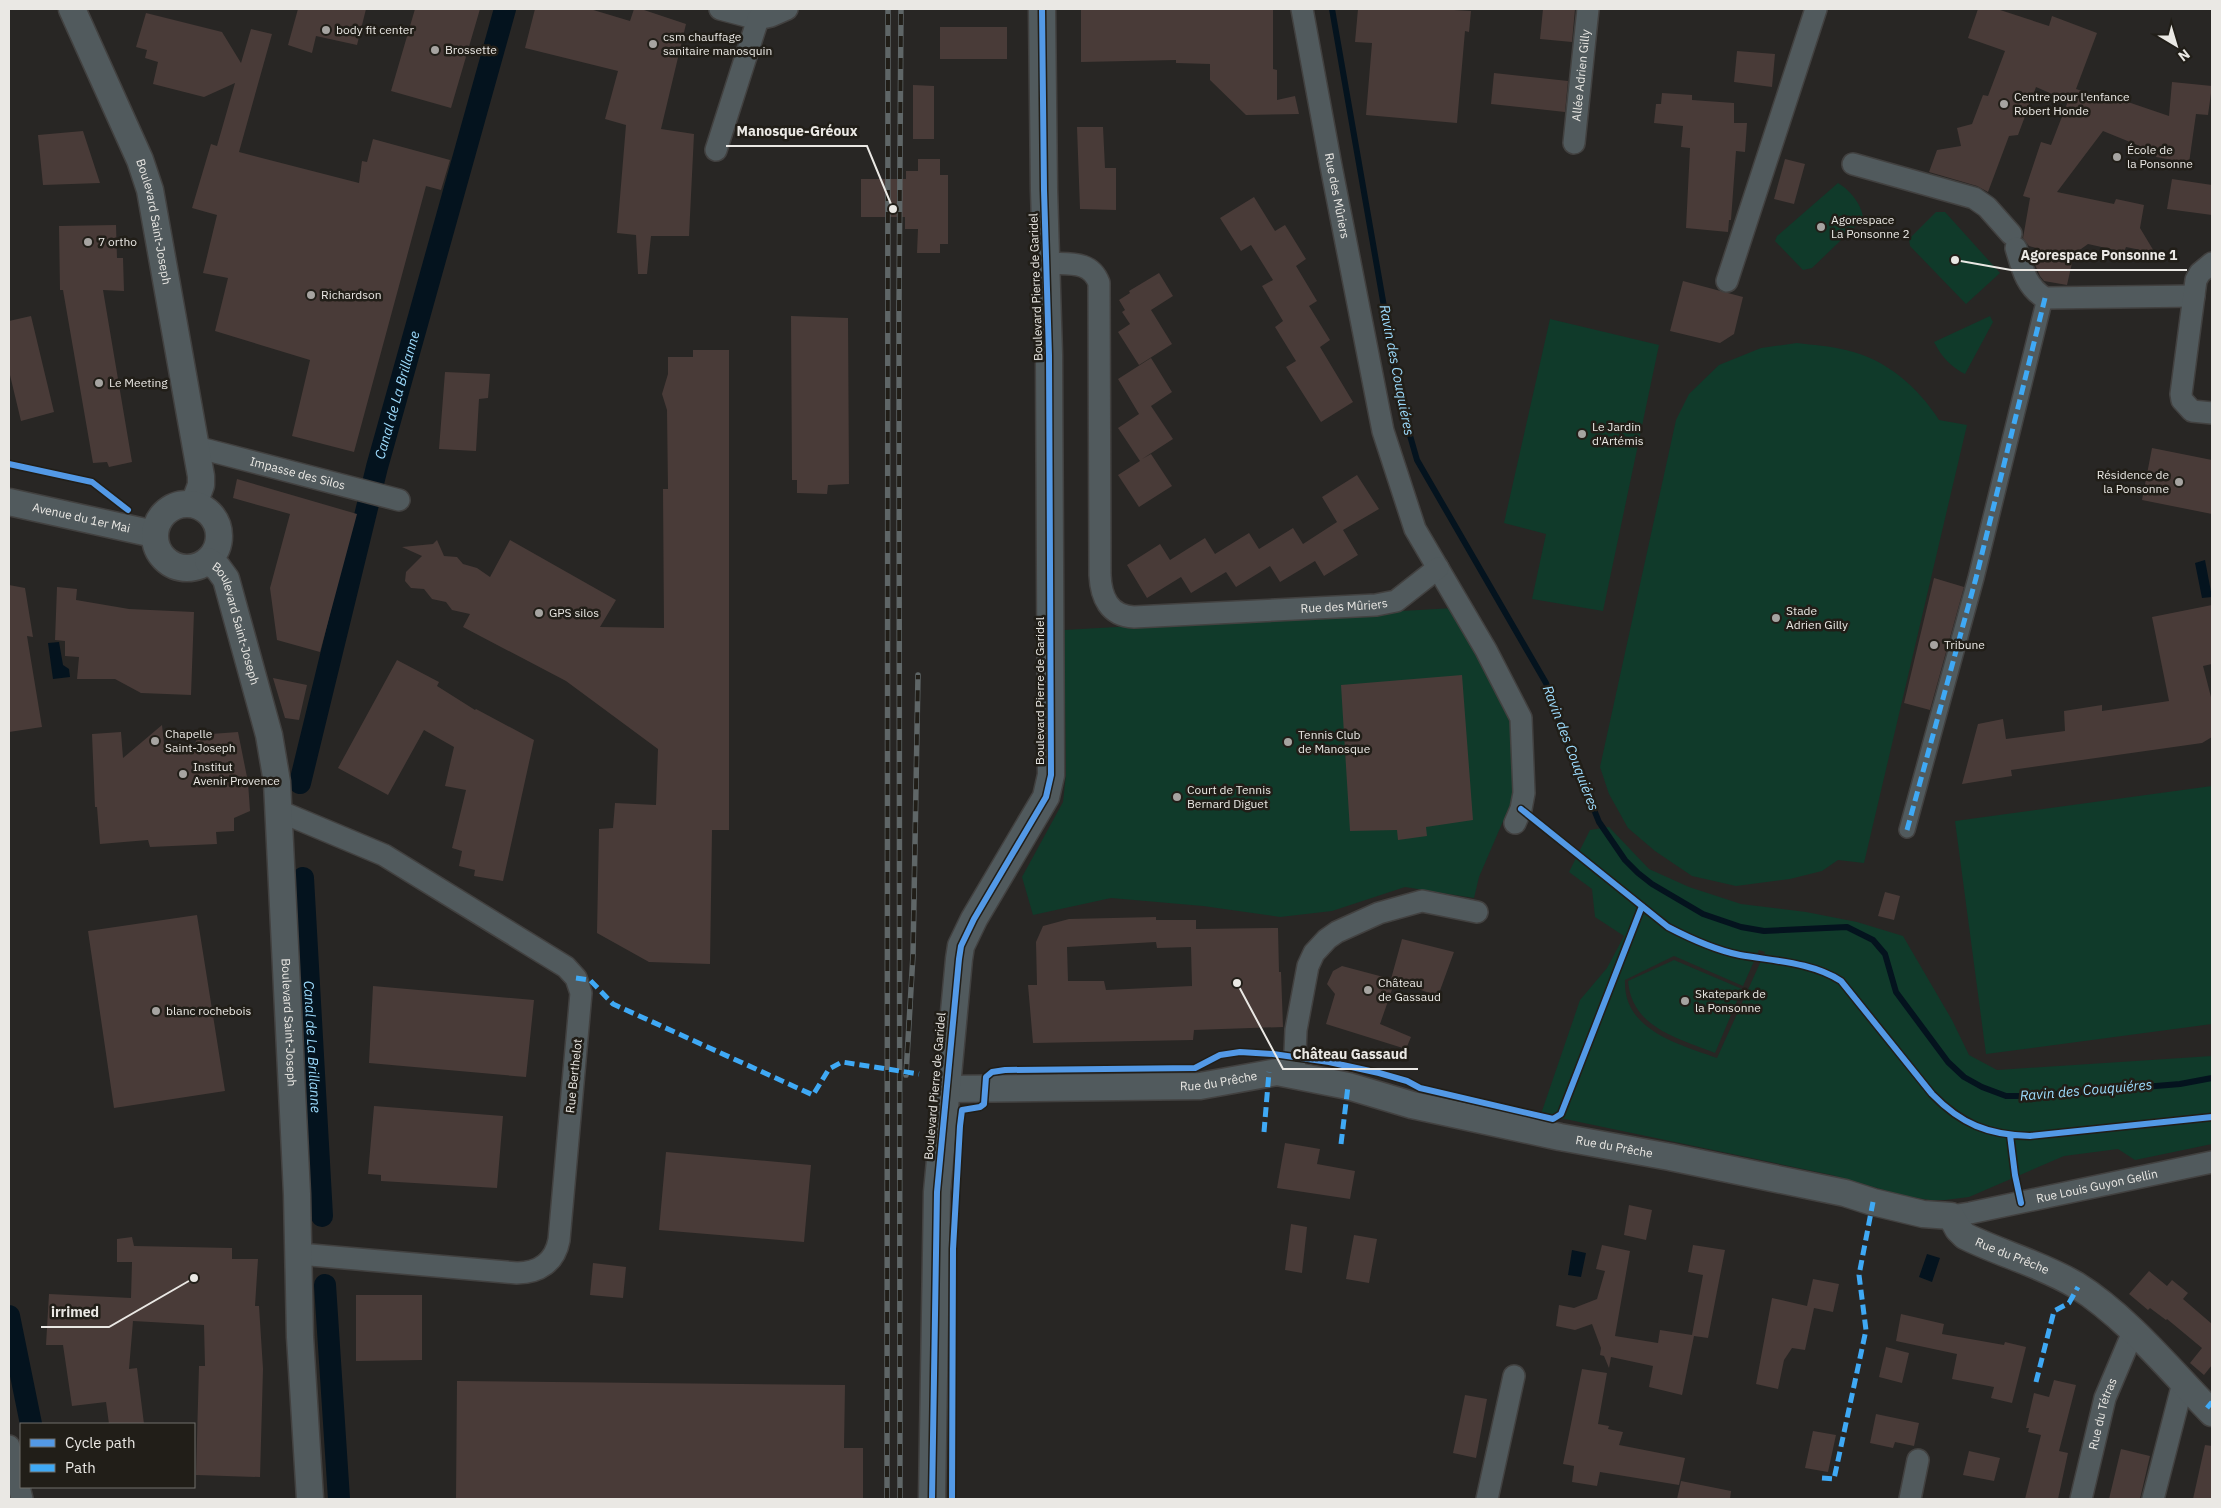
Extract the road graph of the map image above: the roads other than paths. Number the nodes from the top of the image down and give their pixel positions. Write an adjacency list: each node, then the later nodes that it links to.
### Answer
1 (72, 9): 18 (street, Boulevard Saint-Joseph)
2 (720, 9): 8 (street)
3 (787, 9): 8 (street)
4 (1042, 9): 13 (street, Boulevard Pierre de Garidel)
5 (1302, 9): 24 (street, Rue des Mûriers)
6 (1588, 9): 9 (street, Allée Adrien Gilly)
7 (1816, 9): 14 (street)
8 (758, 19): 10 (street)
9 (1574, 143)
10 (716, 150)
11 (1853, 164): 16 (street)
12 (2212, 263): 15 (street)
13 (1046, 264): 24 (street, Rue des Mûriers); 30 (street, Boulevard Pierre de Garidel)
14 (1727, 281)
15 (2194, 296): 16 (street); 17 (street)
16 (2046, 298): 27 (street)
17 (2212, 413)
18 (196, 448): 19 (street, Impasse des Silos); 21 (street, Boulevard Saint-Joseph)
19 (381, 495)
20 (9, 502): 22 (street, Avenue du 1er Mai)
21 (194, 504): 22 (street); 23 (street)
22 (154, 534): 23 (street)
23 (208, 560): 25 (street, Boulevard Saint-Joseph)
24 (1438, 568): 26 (street)
25 (279, 811): 33 (street, Boulevard Saint-Joseph); 33 (street, Rue Berthelot)
26 (1515, 823)
27 (1907, 830)
28 (1477, 912): 29 (street)
29 (1285, 1074): 30 (street, Rue du Prêche); 32 (street, Rue du Prêche)
30 (945, 1089): 42 (street, Boulevard Pierre de Garidel)
31 (2212, 1162): 32 (street, Rue Louis Guyon Gellin)
32 (1951, 1216): 34 (street, Rue du Prêche)
33 (299, 1254): 41 (street, Boulevard Saint-Joseph)
34 (2133, 1332): 36 (street, Rue du Prêche); 45 (street, Rue du Tétras)
35 (1514, 1376): 43 (street)
36 (2183, 1383): 37 (street, Rue du Prêche); 46 (street)
37 (2212, 1413)
38 (9, 1446): 40 (street)
39 (1918, 1460): 44 (street)
40 (22, 1499)
41 (310, 1499)
42 (932, 1499)
43 (1487, 1499)
44 (1910, 1499)
45 (2081, 1499)
46 (2153, 1499)

